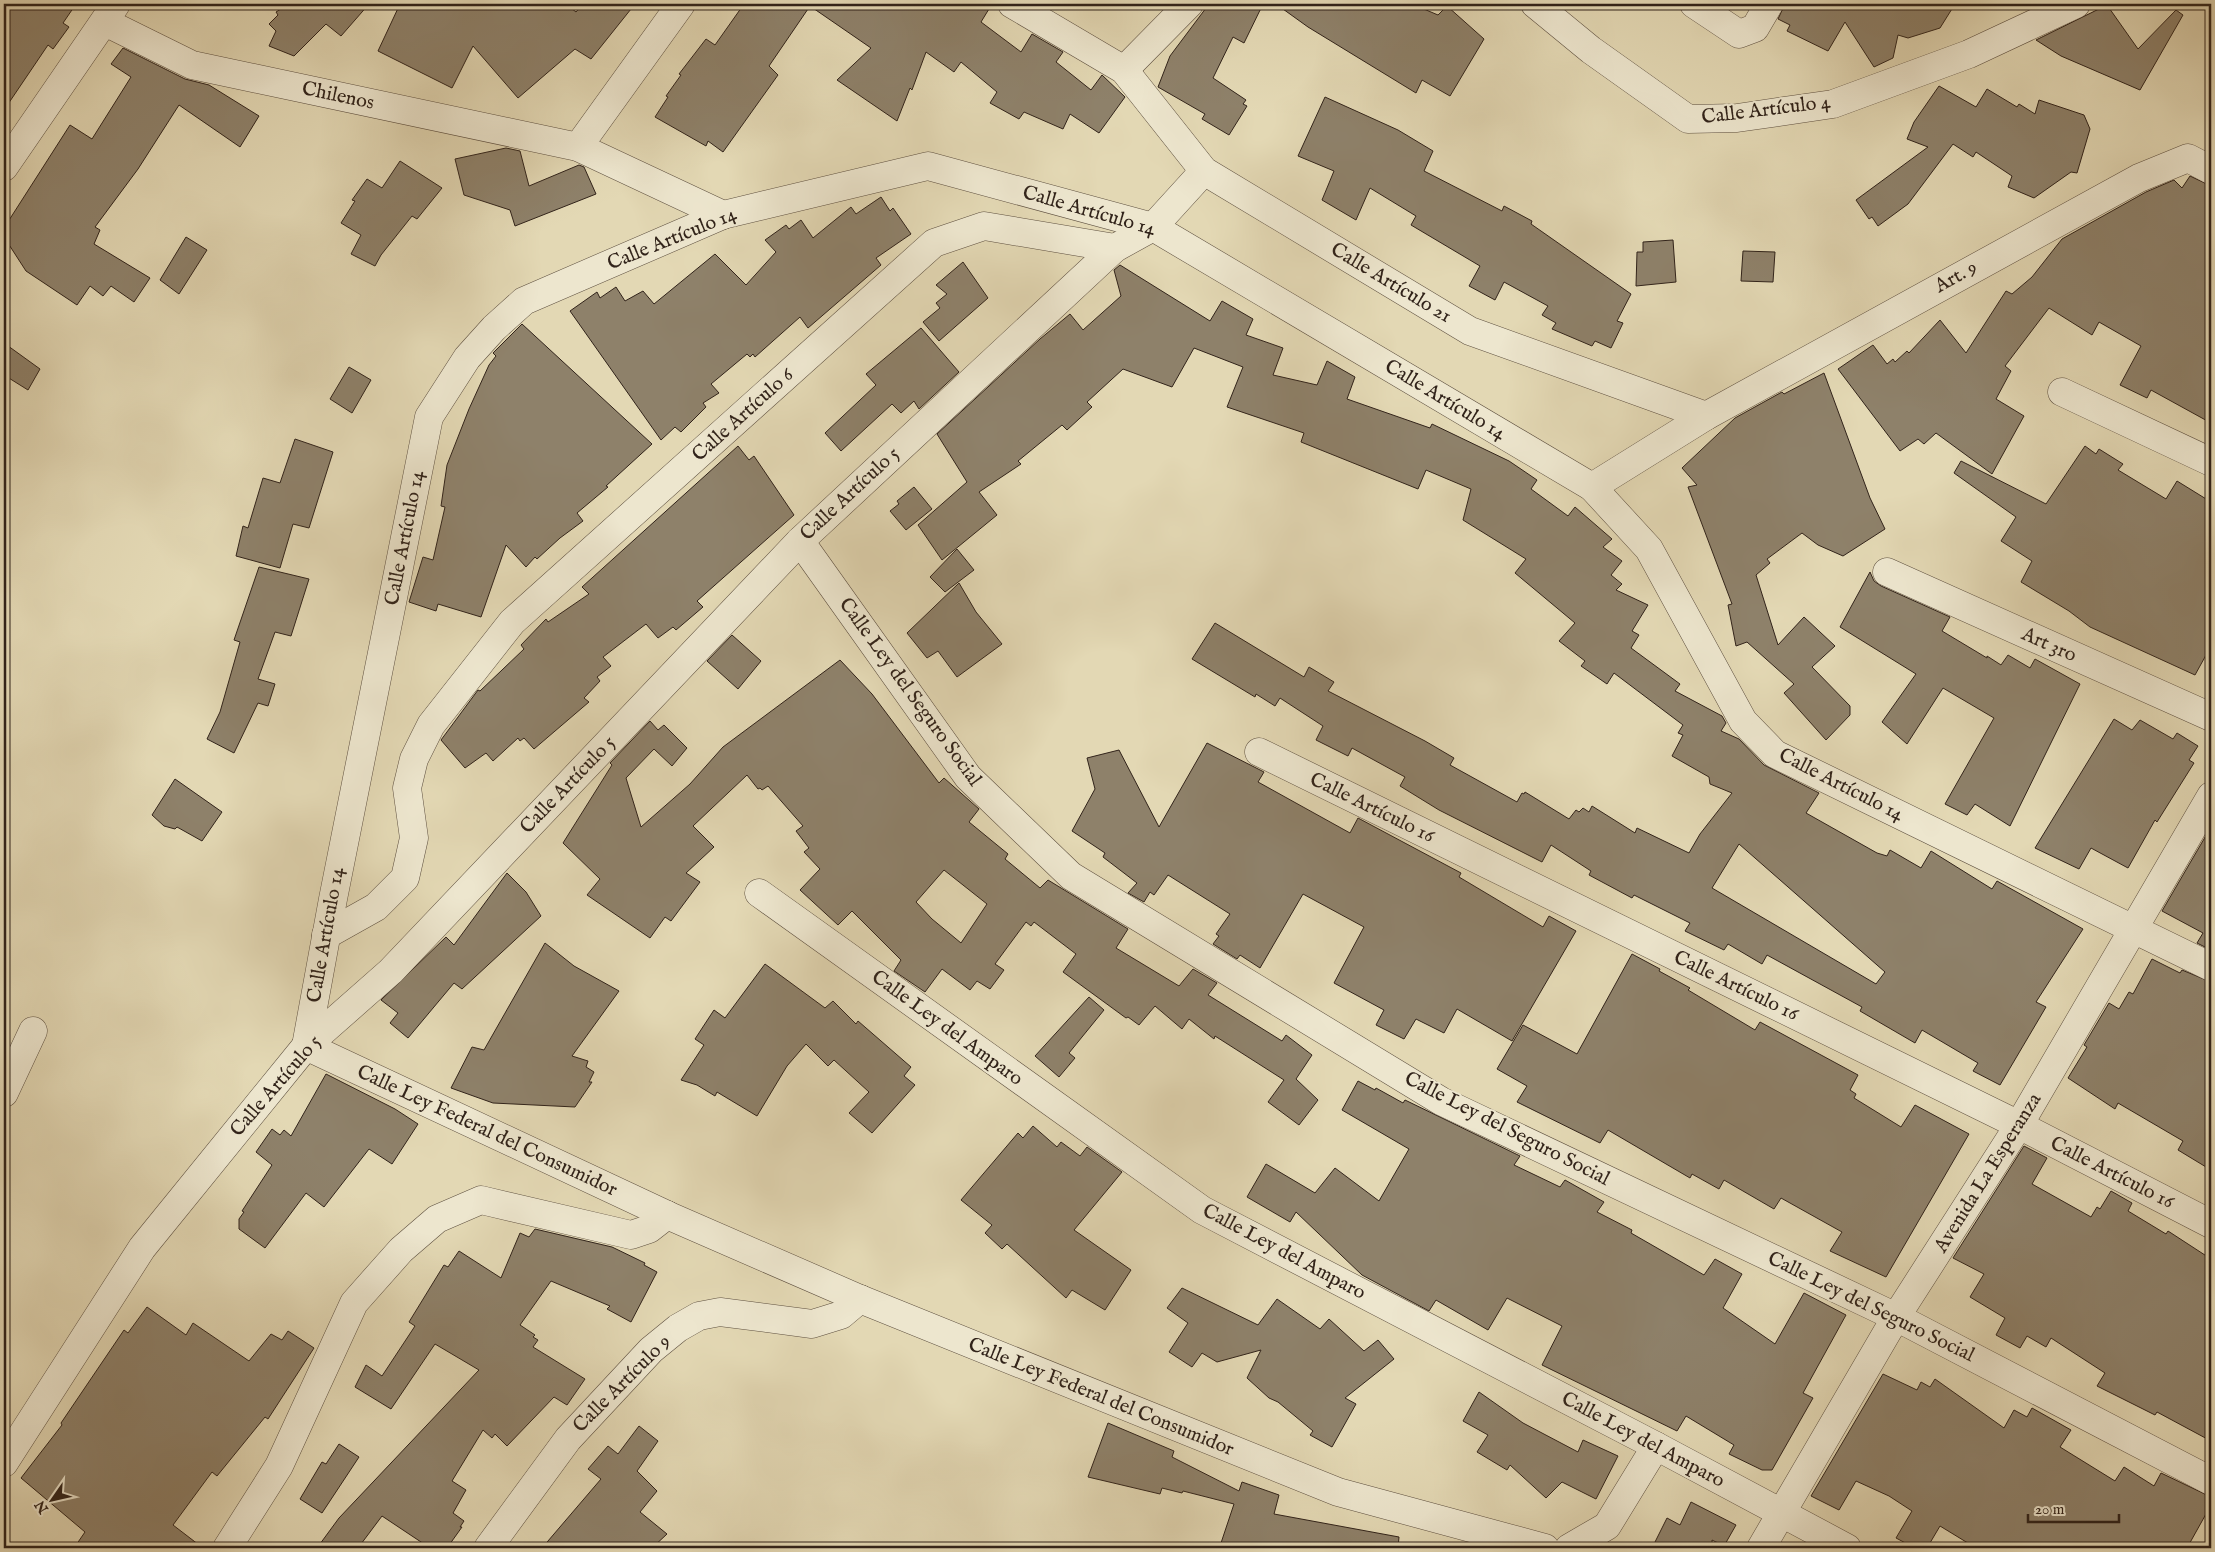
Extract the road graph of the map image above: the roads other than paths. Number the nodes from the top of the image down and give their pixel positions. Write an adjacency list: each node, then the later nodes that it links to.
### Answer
1 (681, 4): 10 (street)
2 (1012, 4): 9 (street, Calle Artículo 21)
3 (1189, 4): 9 (street)
4 (1535, 4): 7 (street, Calle Artículo 4)
5 (1694, 4): 6 (street)
6 (1769, 4)
7 (2076, 4)
8 (111, 13): 10 (street, Chilenos); 11 (street)
9 (1124, 70): 13 (street, Calle Artículo 21)
10 (578, 147): 14 (street, Chilenos)
11 (4, 167)
12 (2211, 170): 18 (street, Art. 9)
13 (1204, 171): 15 (street, Calle Artículo 5); 18 (street, Calle Artículo 21)
14 (723, 215): 15 (street, Calle Artículo 14); 28 (street, Calle Artículo 14)
15 (1153, 226): 16 (street, Calle Artículo 5); 20 (street, Calle Artículo 14)
16 (1115, 248): 21 (street, Calle Artículo 5); 28 (street, Calle Artículo 6)
17 (2062, 392): 19 (street)
18 (1706, 416): 20 (street)
19 (2211, 462)
20 (1592, 487): 27 (street, Calle Artículo 14)
21 (800, 541): 31 (street, Calle Artículo 5); 37 (street, Calle Ley del Seguro Social)
22 (1886, 572): 23 (street, Art 3ro)
23 (2211, 718)
24 (1259, 752): 33 (street, Calle Artículo 16)
25 (2211, 796): 27 (street, Avenida La Esperanza)
26 (759, 893): 38 (street, Calle Ley del Amparo)
27 (2135, 929): 29 (street, Calle Artículo 14); 33 (street, Avenida La Esperanza)
28 (326, 934): 31 (street, Calle Artículo 14)
29 (2211, 967)
30 (32, 1031): 32 (street)
31 (306, 1046): 34 (street, Calle Ley Federal del Consumidor); 39 (street, Calle Artículo 5)
32 (4, 1093)
33 (2020, 1125): 35 (street, Calle Artículo 16); 37 (street, Avenida La Esperanza)
34 (667, 1215): 36 (street, Calle Ley Federal del Consumidor); 42 (street, Calle Ley Federal del Consumidor)
35 (2211, 1224)
36 (860, 1299): 43 (street, Calle Artículo 9); 44 (street, Calle Ley Federal del Consumidor)
37 (1896, 1317): 40 (street, Calle Ley del Seguro Social); 41 (street, Avenida La Esperanza)
38 (1656, 1446): 41 (street, Calle Ley del Amparo); 45 (street)
39 (4, 1463)
40 (2211, 1481)
41 (1781, 1513): 46 (street, Avenida La Esperanza); 47 (street, Calle Ley del Amparo)
42 (227, 1548)
43 (488, 1548)
44 (1545, 1548)
45 (1569, 1548)
46 (1762, 1548)
47 (1847, 1548)

